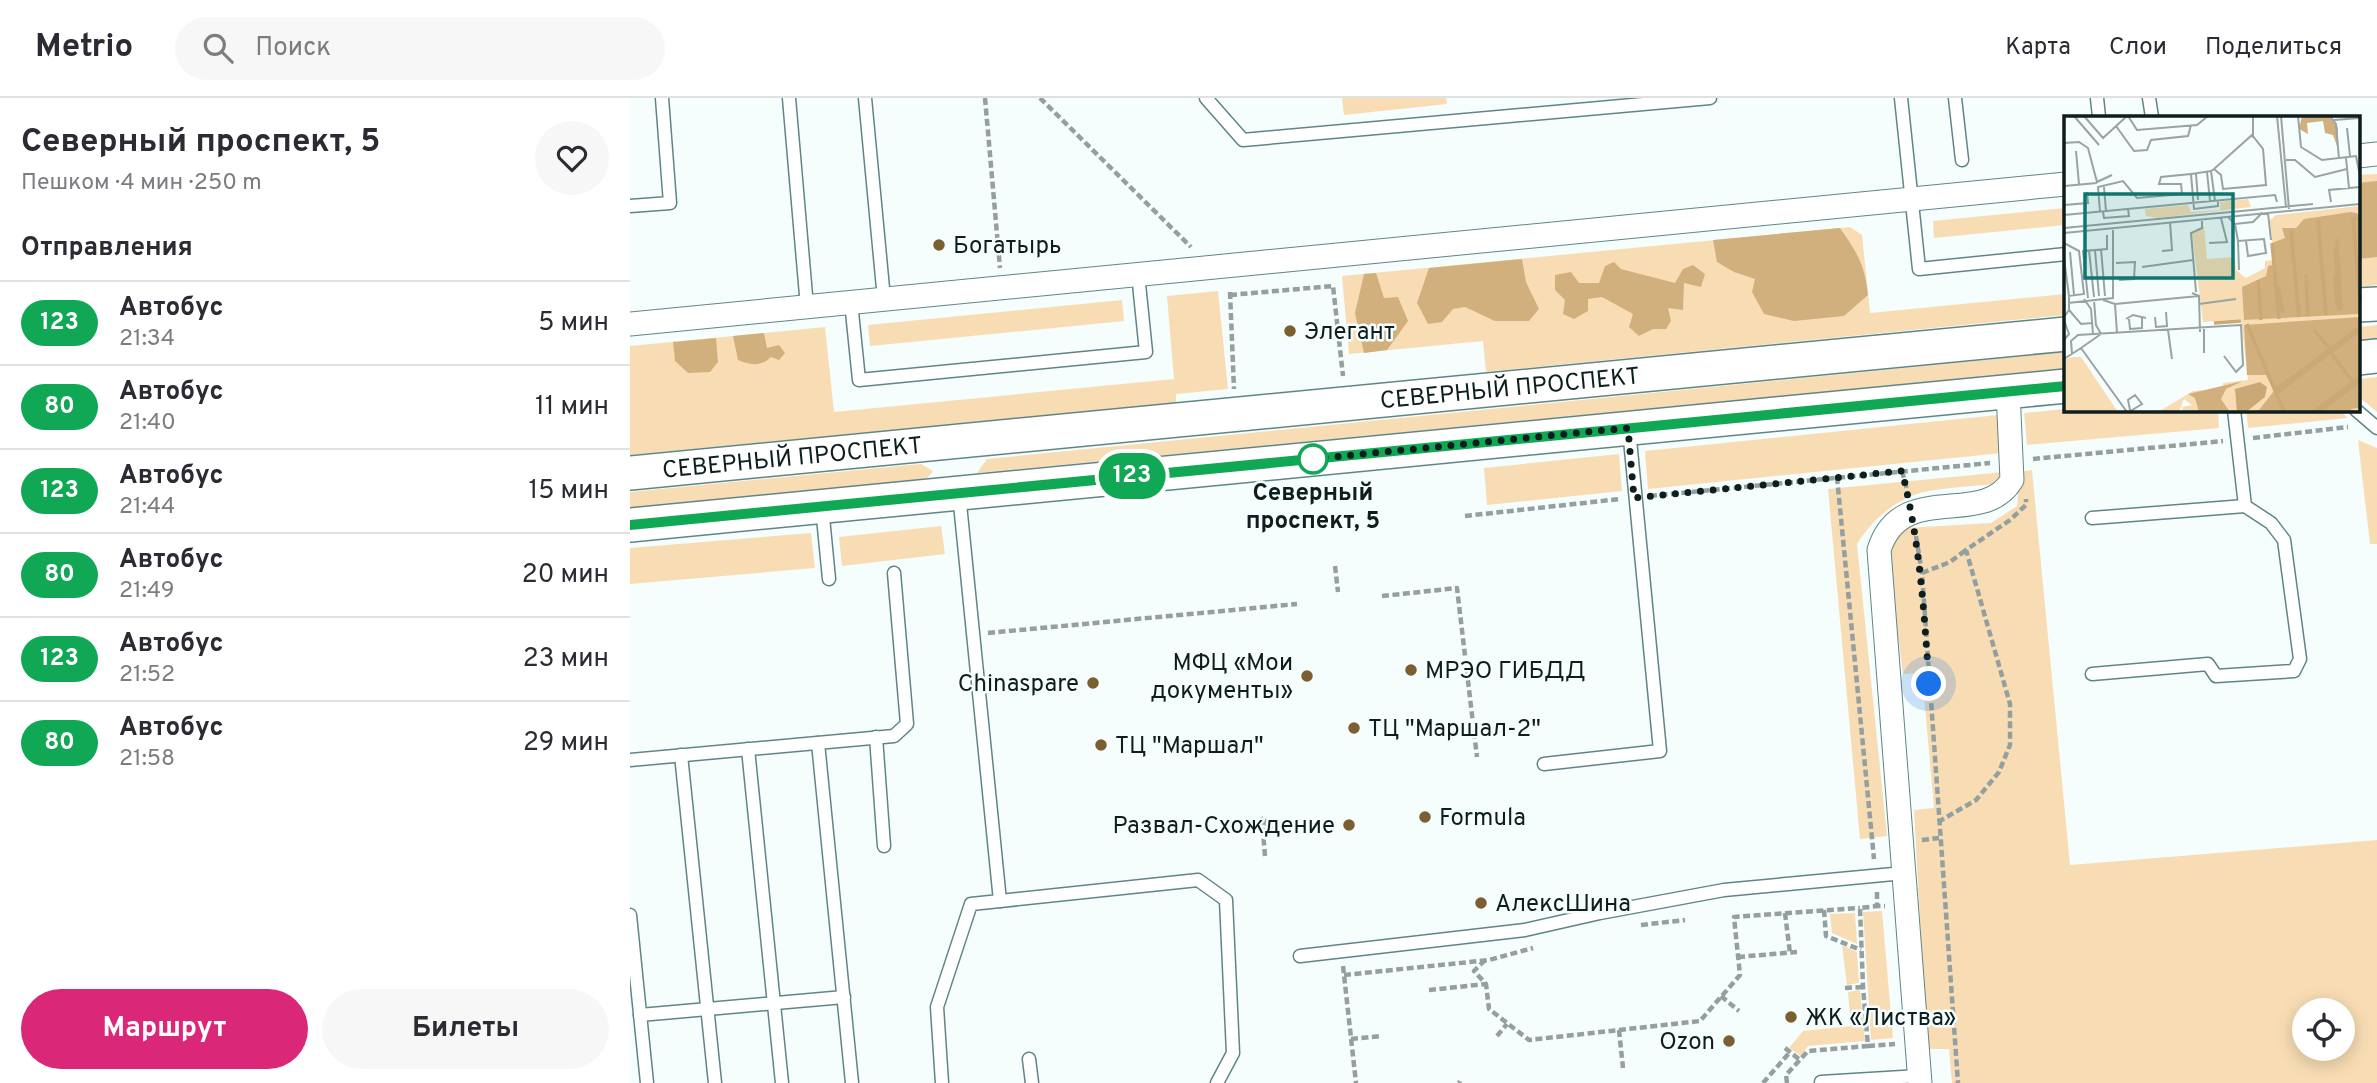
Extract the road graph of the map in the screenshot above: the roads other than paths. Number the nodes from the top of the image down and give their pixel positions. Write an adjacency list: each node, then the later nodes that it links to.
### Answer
1 (662, 98): 15 (lane)
2 (789, 98): 20 (lane)
3 (866, 98): 18 (lane)
4 (1206, 98): 5 (lane)
5 (1710, 98)
6 (1901, 98): 14 (lane)
7 (1955, 98): 12 (lane)
8 (2097, 98): 10 (lane)
9 (2149, 98): 11 (lane)
10 (2099, 116)
11 (2152, 116)
12 (1962, 160)
13 (2064, 184): 14 (street)
14 (1910, 199): 16 (lane); 17 (street)
15 (630, 206)
16 (2064, 254)
17 (1138, 274): 18 (street); 19 (lane)
18 (884, 299): 19 (street)
19 (851, 302): 20 (street)
20 (807, 307): 21 (street)
21 (630, 324)
22 (2064, 334): 29 (main road, СЕВЕРНЫЙ ПРОСПЕКТ)
23 (2064, 386): 24 (main road, СЕВЕРНЫЙ ПРОСПЕКТ)
24 (2008, 391): 28 (main road, СЕВЕРНЫЙ ПРОСПЕКТ); 46 (street)
25 (2234, 411): 33 (lane)
26 (2357, 411): 27 (lane)
27 (2374, 426)
28 (1628, 428): 31 (main road, СЕВЕРНЫЙ ПРОСПЕКТ); 44 (lane)
29 (954, 442): 30 (main road, СЕВЕРНЫЙ ПРОСПЕКТ); 31 (main road, СЕВЕРНЫЙ ПРОСПЕКТ)
30 (630, 473)
31 (959, 493): 32 (main road, СЕВЕРНЫЙ ПРОСПЕКТ); 47 (lane)
32 (822, 506): 35 (main road, СЕВЕРНЫЙ ПРОСПЕКТ); 37 (lane)
33 (2245, 506): 34 (lane); 38 (lane)
34 (2092, 518)
35 (630, 525)
36 (894, 573): 39 (lane)
37 (829, 579)
38 (2092, 674)
39 (876, 737): 40 (lane); 45 (lane)
40 (818, 743): 41 (lane); 50 (lane)
41 (748, 749): 42 (lane); 51 (lane)
42 (681, 755): 43 (lane); 52 (lane)
43 (630, 760)
44 (1544, 764)
45 (884, 846)
46 (1904, 873): 49 (lane); 55 (street)
47 (1000, 901): 61 (lane); 63 (lane)
48 (630, 915): 53 (lane)
49 (1300, 956)
50 (844, 997): 51 (lane); 60 (lane)
51 (774, 1003): 52 (lane); 59 (lane)
52 (708, 1009): 53 (lane); 58 (lane)
53 (640, 1015): 57 (lane)
54 (1029, 1059): 62 (lane)
55 (1913, 1079): 56 (lane)
56 (1821, 1082)
57 (647, 1083)
58 (715, 1083)
59 (782, 1083)
60 (852, 1083)
61 (942, 1083)
62 (1032, 1083)
63 (1217, 1083)

